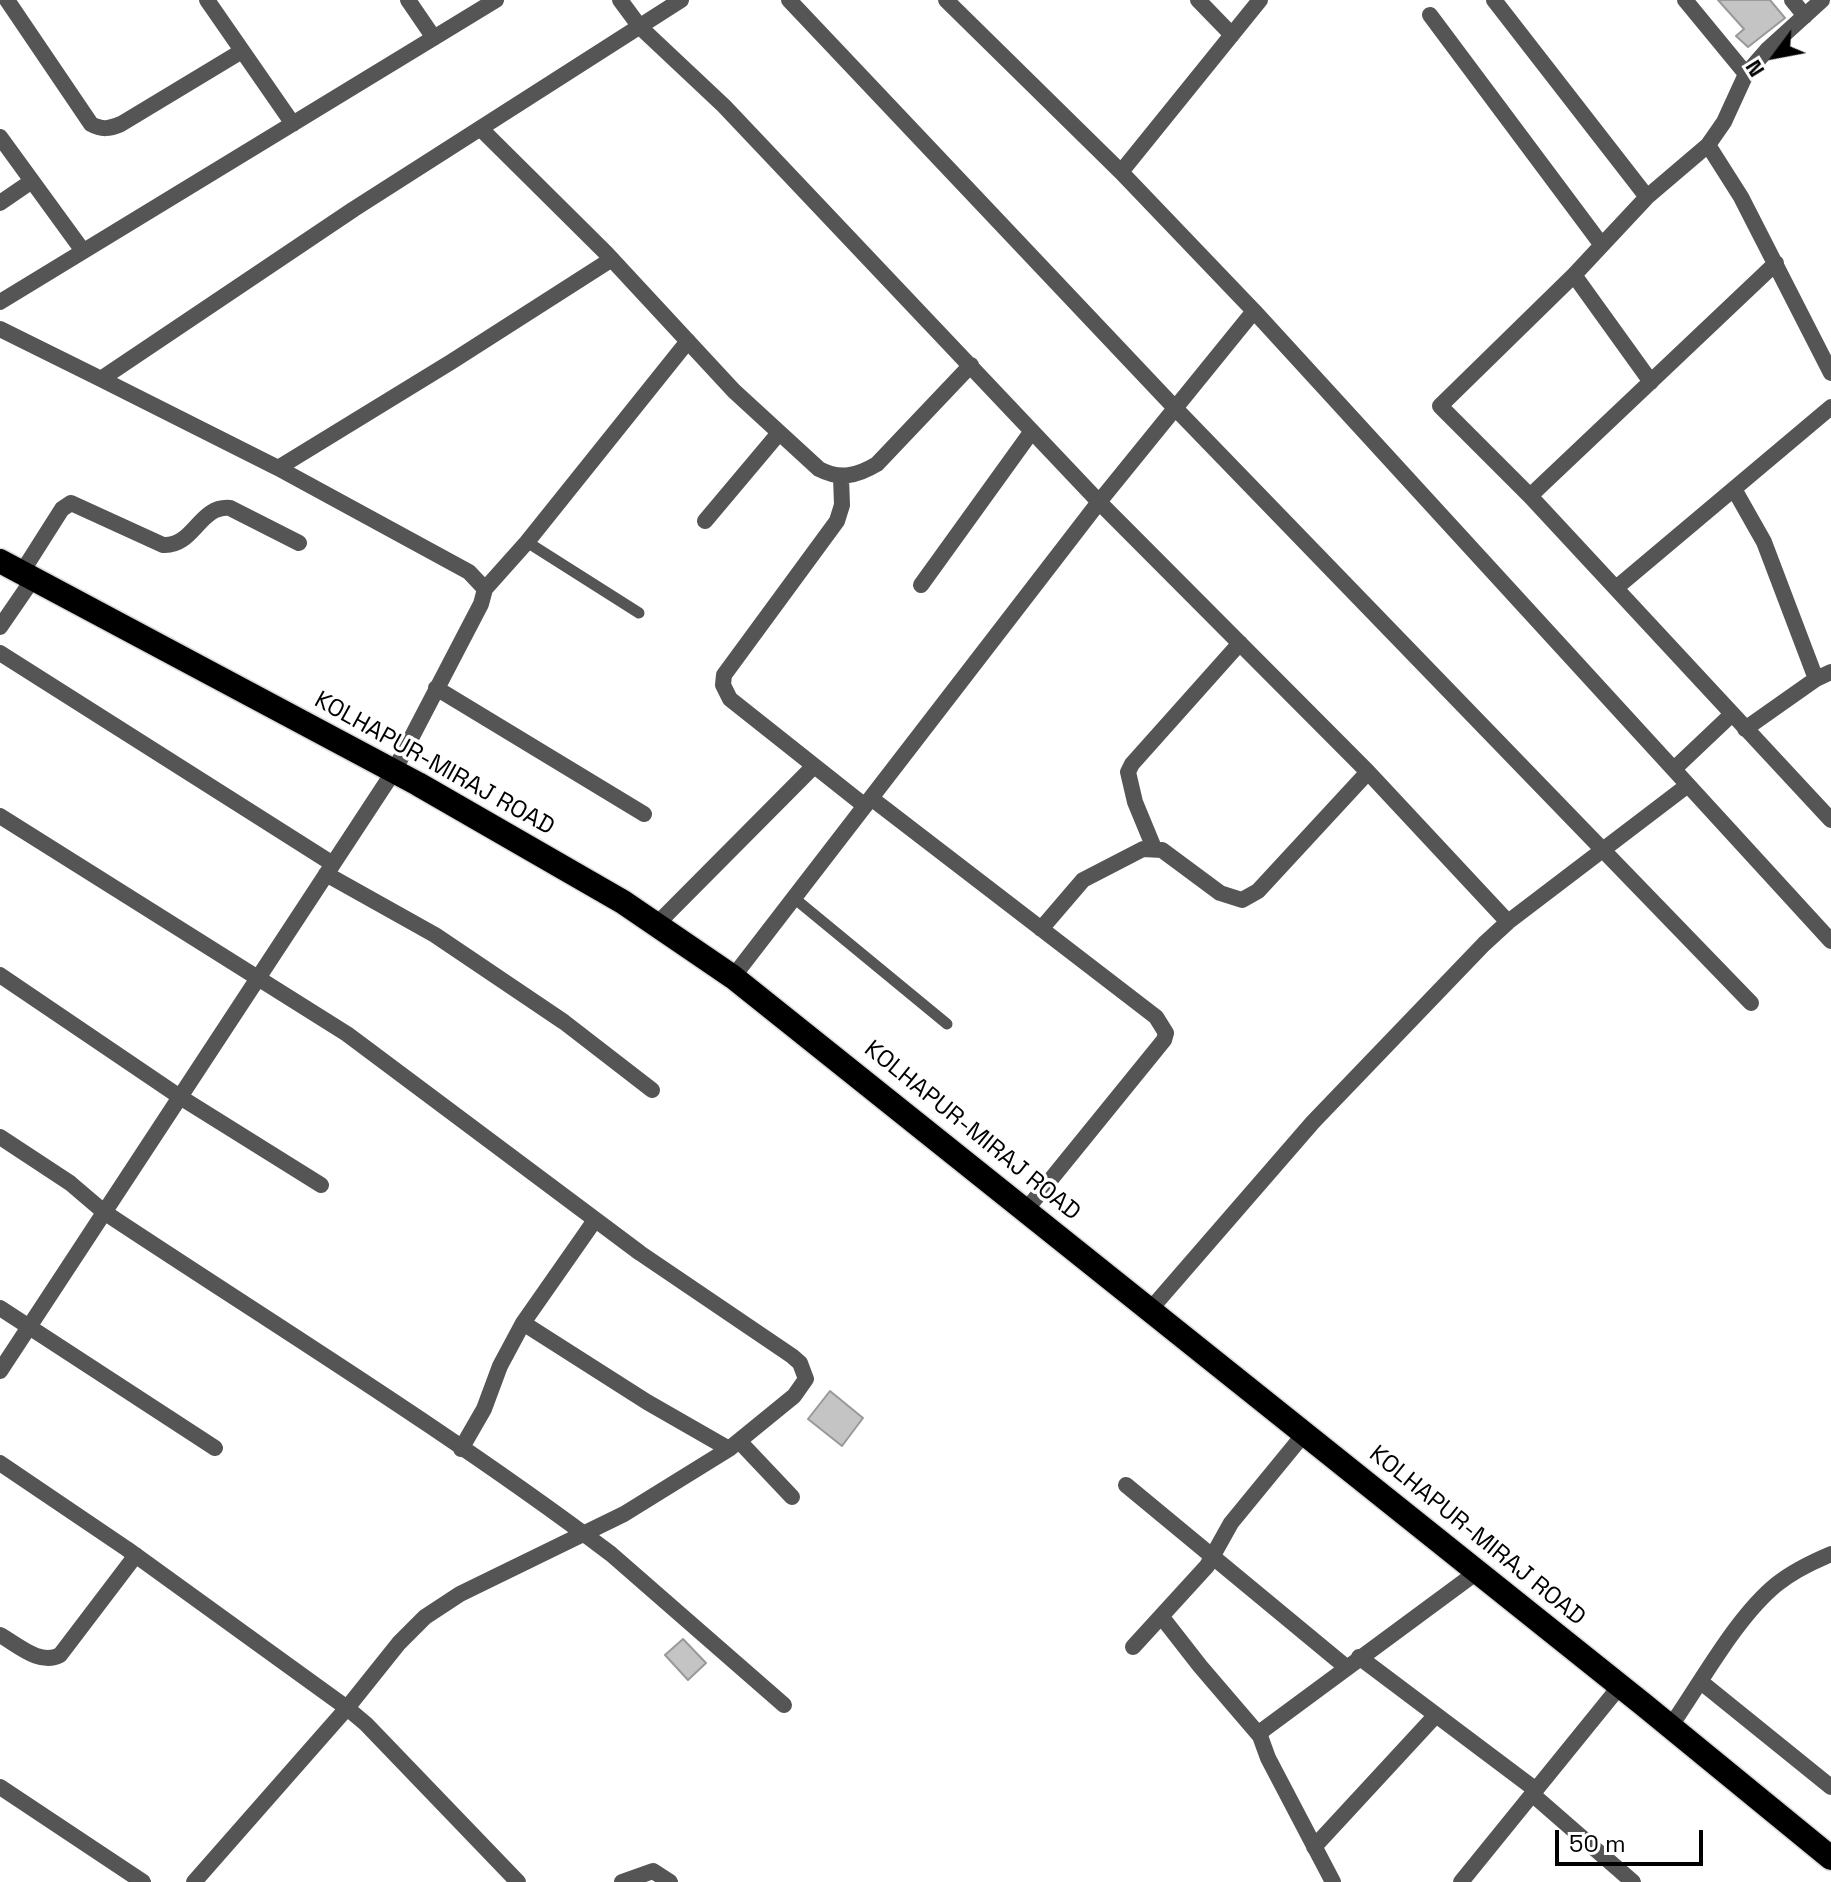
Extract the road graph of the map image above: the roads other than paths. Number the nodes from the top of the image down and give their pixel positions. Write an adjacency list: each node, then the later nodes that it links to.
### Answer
1 (7, 0): 20 (street)
2 (207, 0): 20 (street)
3 (408, 0): 19 (street)
4 (496, 0): 19 (street)
5 (620, 0): 17 (street)
6 (681, 0): 17 (street)
7 (789, 0): 44 (street)
8 (946, 0): 26 (street)
9 (1198, 0): 18 (street)
10 (1260, 0): 18 (street)
11 (1494, 0): 28 (street)
12 (1685, 0): 21 (street)
13 (1792, 0): 16 (street)
14 (1822, 0): 16 (street)
15 (1430, 15): 30 (street)
16 (1805, 16): 21 (street)
17 (640, 27): 23 (street); 39 (street)
18 (1232, 35): 26 (street)
19 (434, 38): 22 (street)
20 (242, 51): 22 (street)
21 (1746, 74): 25 (street)
22 (293, 124): 31 (street)
23 (481, 129): 32 (street); 41 (street)
24 (0, 137): 27 (street)
25 (1708, 145): 28 (street); 33 (street)
26 (1121, 172): 36 (street)
27 (32, 181): 29 (street); 31 (street)
28 (1647, 197): 30 (street)
29 (0, 203)
30 (1601, 244): 34 (street)
31 (83, 251): 35 (street)
32 (612, 259): 38 (street); 47 (street)
33 (1776, 263): 40 (street); 42 (street)
34 (1574, 275): 42 (street); 50 (street)
35 (0, 302)
36 (1254, 311): 44 (street); 69 (street)
37 (0, 329): 41 (street)
38 (688, 341): 46 (street); 53 (street)
39 (971, 365): 45 (street); 48 (street)
40 (1831, 373)
41 (101, 379): 47 (street)
42 (1651, 382): 50 (street)
43 (1831, 407): 49 (street)
44 (1175, 408): 51 (street); 78 (street)
45 (1032, 431): 51 (street); 57 (street)
46 (779, 433): 48 (street); 52 (street)
47 (278, 468): 59 (street)
48 (841, 477): 68 (street)
49 (1734, 489): 58 (street); 64 (street)
50 (1530, 496): 58 (street)
51 (1099, 502): 62 (street); 73 (street)
52 (705, 521)
53 (527, 542): 59 (street); 60 (lane)
54 (299, 543): 56 (street)
55 (0, 561): 56 (highway, KOLHAPUR-MIRAJ ROAD)
56 (28, 576): 61 (street); 70 (highway, KOLHAPUR-MIRAJ ROAD)
57 (921, 585)
58 (1616, 588): 66 (street)
59 (485, 589): 65 (street)
60 (639, 613)
61 (0, 627)
62 (1240, 643): 71 (street); 77 (street)
63 (0, 653): 79 (street)
64 (1823, 675): 67 (street)
65 (436, 688): 70 (street); 74 (street)
66 (1731, 715): 67 (street); 69 (street)
67 (1745, 729): 76 (street)
68 (814, 766): 73 (street); 82 (street)
69 (1674, 769): 72 (street)
70 (394, 771): 79 (street); 82 (highway, KOLHAPUR-MIRAJ ROAD)
71 (1368, 772): 77 (street); 81 (street)
72 (1688, 785): 78 (street); 84 (street)
73 (868, 802): 80 (street); 83 (street)
74 (644, 814)
75 (0, 816): 87 (street)
76 (1831, 820)
77 (1154, 848): 83 (street)
78 (1605, 850): 81 (street); 88 (street)
79 (330, 869): 87 (street); 90 (street)
80 (794, 898): 86 (street); 89 (lane)
81 (1508, 922): 98 (street)
82 (656, 925): 86 (highway, KOLHAPUR-MIRAJ ROAD)
83 (1041, 929): 94 (street)
84 (1831, 941)
85 (0, 975): 91 (street)
86 (733, 977): 94 (highway, KOLHAPUR-MIRAJ ROAD)
87 (258, 979): 91 (street); 96 (street)
88 (1751, 1003)
89 (947, 1024)
90 (652, 1090)
91 (180, 1097): 93 (street); 95 (street)
92 (0, 1137): 95 (street)
93 (321, 1185)
94 (1026, 1210): 98 (highway, KOLHAPUR-MIRAJ ROAD)
95 (104, 1212): 100 (street); 105 (street)
96 (595, 1220): 99 (street); 103 (street)
97 (0, 1308): 100 (street)
98 (1149, 1311): 102 (highway, KOLHAPUR-MIRAJ ROAD)
99 (523, 1323): 103 (street); 105 (street)
100 (28, 1328): 101 (street); 104 (street)
101 (0, 1371)
102 (1304, 1434): 112 (street); 113 (highway, KOLHAPUR-MIRAJ ROAD)
103 (734, 1445): 108 (street); 109 (street)
104 (215, 1448)
105 (461, 1449): 109 (street)
106 (0, 1463): 111 (street)
107 (1126, 1485): 112 (street)
108 (792, 1497)
109 (584, 1533): 120 (street); 121 (street)
110 (1831, 1554): 118 (street)
111 (136, 1555): 115 (street); 121 (street)
112 (1212, 1557): 114 (street); 117 (street)
113 (1477, 1572): 117 (street); 119 (highway, KOLHAPUR-MIRAJ ROAD)
114 (1161, 1616): 116 (street); 124 (street)
115 (0, 1635)
116 (1133, 1647)
117 (1352, 1662): 122 (street); 124 (street)
118 (1701, 1682): 123 (street); 126 (street)
119 (1620, 1686): 123 (highway, KOLHAPUR-MIRAJ ROAD); 127 (street)
120 (784, 1705)
121 (347, 1708): 131 (street); 132 (street)
122 (1436, 1715): 127 (street); 128 (street)
123 (1670, 1727): 129 (highway, KOLHAPUR-MIRAJ ROAD)
124 (1260, 1736): 128 (street)
125 (0, 1787): 130 (street)
126 (1831, 1787)
127 (1534, 1792): 136 (street); 137 (street)
128 (1314, 1847): 135 (street)
129 (1831, 1858)
130 (143, 1882)
131 (194, 1882)
132 (518, 1882)
133 (622, 1882): 134 (street)
134 (670, 1882)
135 (1333, 1882)
136 (1461, 1882)
137 (1633, 1882)

